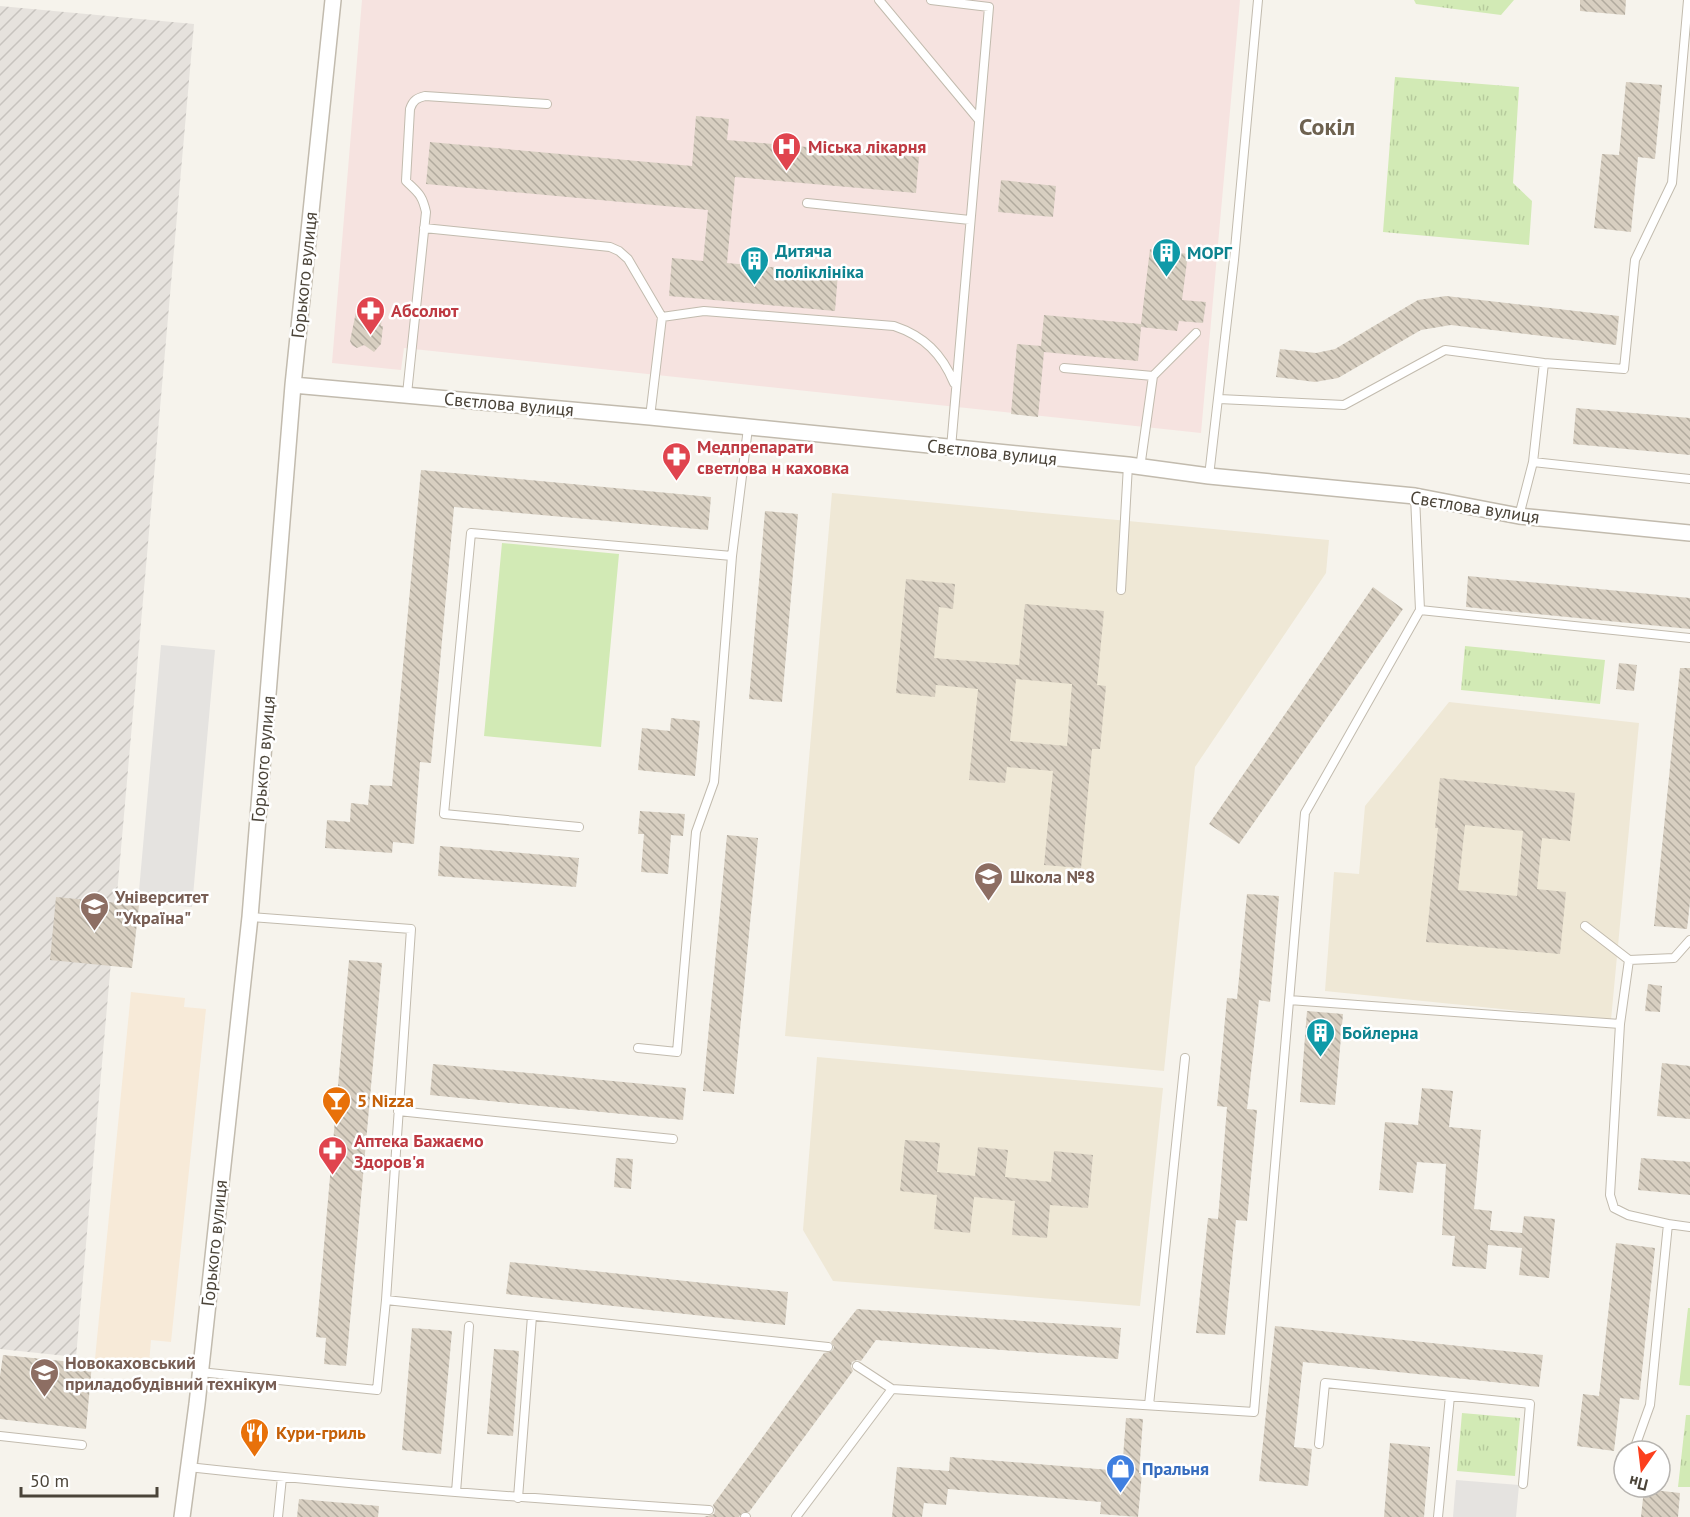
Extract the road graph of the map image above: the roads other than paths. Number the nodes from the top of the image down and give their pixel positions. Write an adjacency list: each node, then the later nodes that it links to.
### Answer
1 (333, 0): 16 (street, Горького вулиця)
2 (879, 0): 7 (lane)
3 (931, 0): 7 (lane)
4 (1258, 0): 19 (lane)
5 (1688, 0): 13 (lane)
6 (548, 104): 10 (lane)
7 (978, 119): 9 (lane)
8 (807, 203): 9 (lane)
9 (970, 220): 17 (lane)
10 (424, 228): 11 (lane); 18 (lane)
11 (662, 317): 17 (lane); 20 (lane)
12 (1196, 333): 15 (lane)
13 (1544, 363): 19 (lane); 23 (lane)
14 (1064, 368): 15 (lane)
15 (1153, 376): 24 (lane)
16 (293, 384): 18 (street, Свєтлова вулиця); 35 (street, Горького вулиця)
17 (955, 386): 22 (lane)
18 (407, 394): 20 (street, Свєтлова вулиця)
19 (1219, 399): 25 (lane)
20 (650, 417): 21 (street, Свєтлова вулиця)
21 (748, 428): 22 (street, Свєтлова вулиця); 30 (lane)
22 (951, 448): 24 (street, Свєтлова вулиця)
23 (1533, 462): 26 (lane); 28 (lane)
24 (1134, 466): 25 (street, Свєтлова вулиця); 31 (lane)
25 (1209, 476): 27 (street, Свєтлова вулиця)
26 (1690, 479)
27 (1415, 496): 28 (street, Свєтлова вулиця); 32 (lane)
28 (1519, 516): 29 (street, Свєтлова вулиця)
29 (1690, 533)
30 (732, 556): 34 (lane); 41 (lane)
31 (1121, 590)
32 (1420, 609): 33 (lane); 39 (lane)
33 (1690, 638)
34 (579, 827)
35 (250, 917): 43 (lane); 52 (street, Горького вулиця)
36 (1585, 926): 38 (lane)
37 (1690, 940): 38 (lane)
38 (1629, 960): 40 (lane)
39 (1289, 1000): 40 (lane); 55 (lane)
40 (1620, 1024): 45 (lane)
41 (638, 1048)
42 (1185, 1058): 55 (lane)
43 (398, 1111): 44 (lane); 47 (lane)
44 (673, 1139)
45 (1668, 1224): 46 (lane); 57 (lane)
46 (1690, 1227)
47 (386, 1300): 48 (lane); 52 (lane)
48 (532, 1316): 50 (lane); 64 (lane)
49 (469, 1326): 63 (lane)
50 (828, 1347)
51 (857, 1366): 53 (lane)
52 (200, 1372): 60 (street, Горького вулиця)
53 (892, 1389): 55 (lane); 68 (lane)
54 (1450, 1396): 59 (lane); 62 (lane); 69 (lane)
55 (1149, 1406)
56 (0, 1436): 58 (lane)
57 (1638, 1439)
58 (82, 1444)
59 (1319, 1444)
60 (188, 1467): 61 (lane); 66 (street, Горького вулиця)
61 (282, 1477): 63 (lane); 67 (lane)
62 (1523, 1484)
63 (456, 1492): 64 (lane)
64 (518, 1498): 65 (lane)
65 (709, 1510)
66 (182, 1517)
67 (278, 1517)
68 (796, 1517)
69 (1438, 1517)

